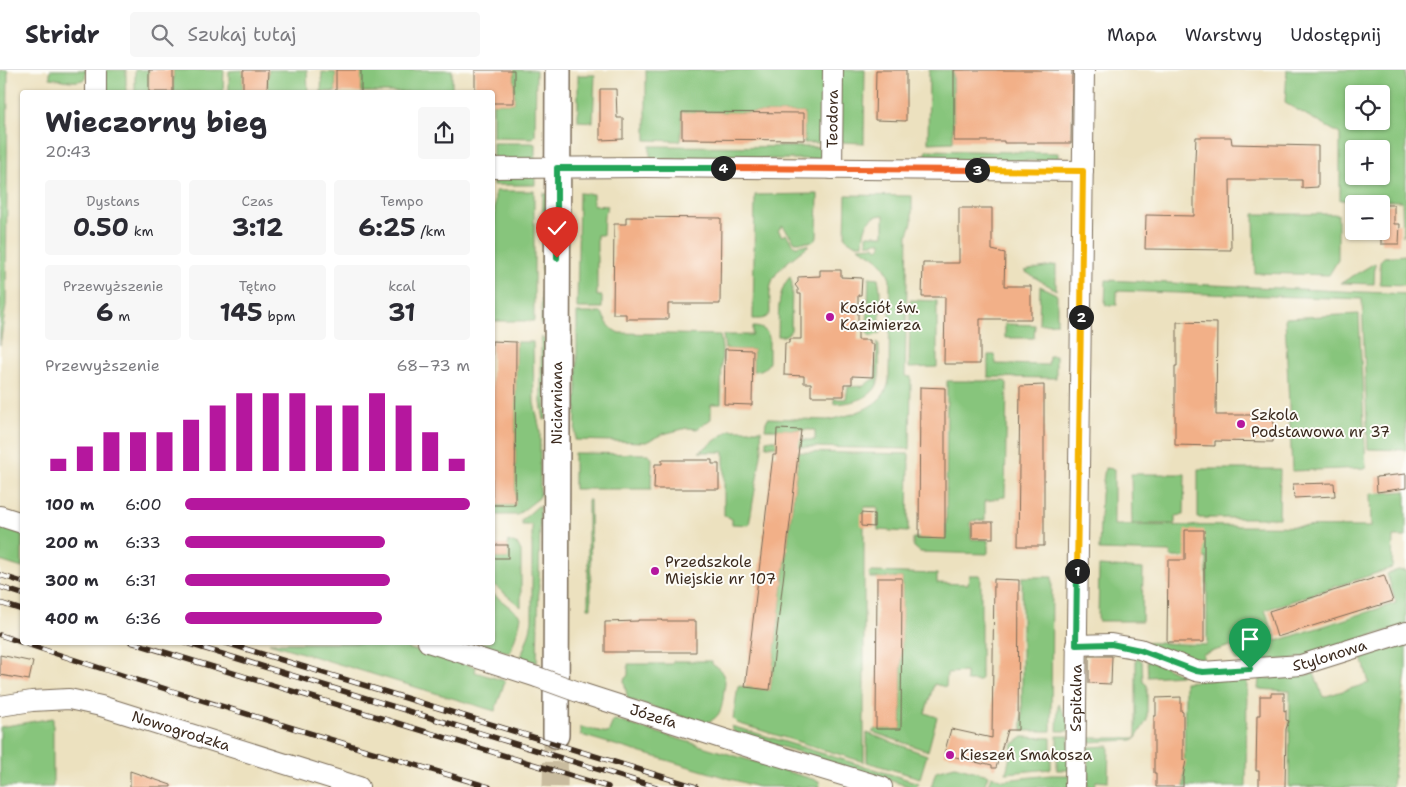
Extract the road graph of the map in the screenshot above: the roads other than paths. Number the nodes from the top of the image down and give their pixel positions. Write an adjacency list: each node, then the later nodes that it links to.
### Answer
1 (96, 70): 5 (street)
2 (558, 70): 7 (street, Niciarniana)
3 (833, 70): 8 (street, Teodora)
4 (1084, 70): 9 (street, Szpitalna)
5 (96, 90)
6 (495, 168): 7 (street)
7 (557, 168): 8 (street); 16 (street, Niciarniana)
8 (832, 169): 9 (street)
9 (1083, 171): 14 (street, Szpitalna)
10 (0, 516): 11 (street)
11 (20, 522)
12 (1406, 632): 14 (street, Stylonowa)
13 (437, 645): 18 (street, Józefa, bridge)
14 (1076, 645): 19 (street, Szpitalna)
15 (0, 706): 17 (street, Nowogrodzka)
16 (556, 735)
17 (358, 787)
18 (882, 787)
19 (1074, 787)

